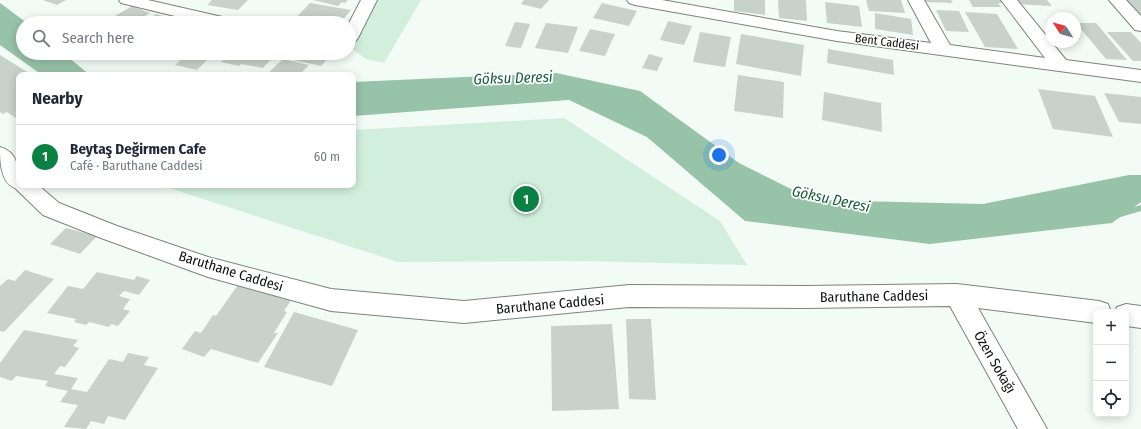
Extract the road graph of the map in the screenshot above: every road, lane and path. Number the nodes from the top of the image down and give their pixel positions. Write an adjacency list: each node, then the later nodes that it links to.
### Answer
1 (127, 0): 8 (street)
2 (368, 0): 9 (street)
3 (635, 0): 7 (street, Bent Caddesi)
4 (916, 0): 11 (street)
5 (1009, 0): 12 (street)
6 (1117, 0): 10 (street)
7 (658, 2): 11 (street, Bent Caddesi)
8 (194, 16)
9 (356, 25)
10 (1141, 26)
11 (943, 49): 12 (street, Bent Caddesi)
12 (1060, 64): 13 (street, Bent Caddesi)
13 (1141, 76)
14 (0, 154): 15 (street)
15 (16, 177)
16 (27, 188): 17 (street, Baruthane Caddesi)
17 (957, 295): 18 (street, Baruthane Caddesi); 21 (street, Özen Sokağı)
18 (1093, 311)
19 (1129, 315): 20 (street)
20 (1141, 317)
21 (1033, 429)

